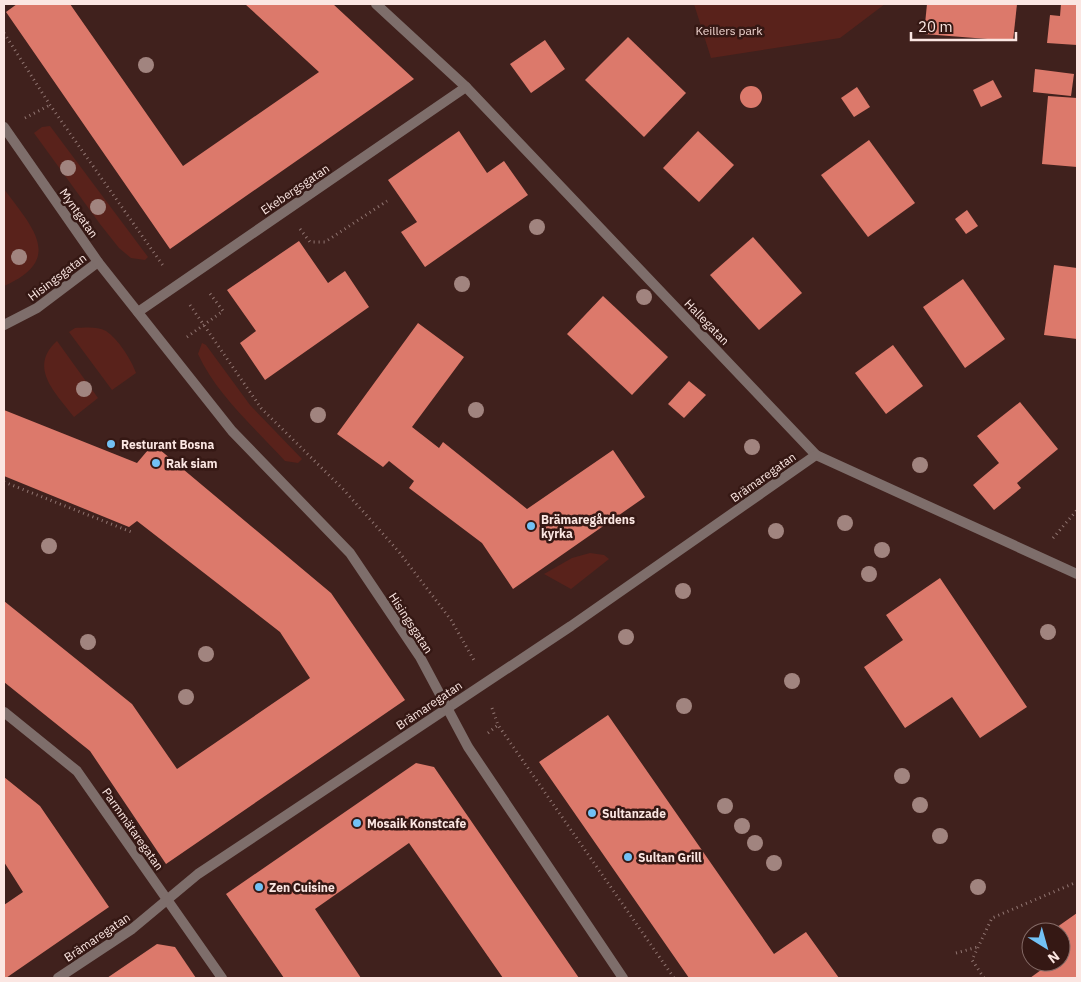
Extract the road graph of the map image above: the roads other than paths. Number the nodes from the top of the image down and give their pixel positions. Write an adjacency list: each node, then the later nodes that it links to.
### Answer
1 (376, 4): 2 (street, Hallegatan)
2 (466, 87): 5 (street, Ekebergsgatan); 7 (street, Hallegatan)
3 (4, 127): 4 (street, Myntgatan)
4 (98, 262): 5 (street, Myntgatan); 6 (street, Hisingsgatan)
5 (138, 312): 9 (street, Hisingsgatan)
6 (4, 325)
7 (816, 455): 8 (street, Hallegatan); 9 (street, Brämaregatan)
8 (1077, 574)
9 (447, 708): 11 (street, Brämaregatan); 14 (street, Hisingsgatan)
10 (4, 712): 11 (street, Parmmätaregatan)
11 (168, 901): 12 (street, Brämaregatan); 13 (street, Parmmätaregatan)
12 (58, 978)
13 (222, 978)
14 (623, 978)

